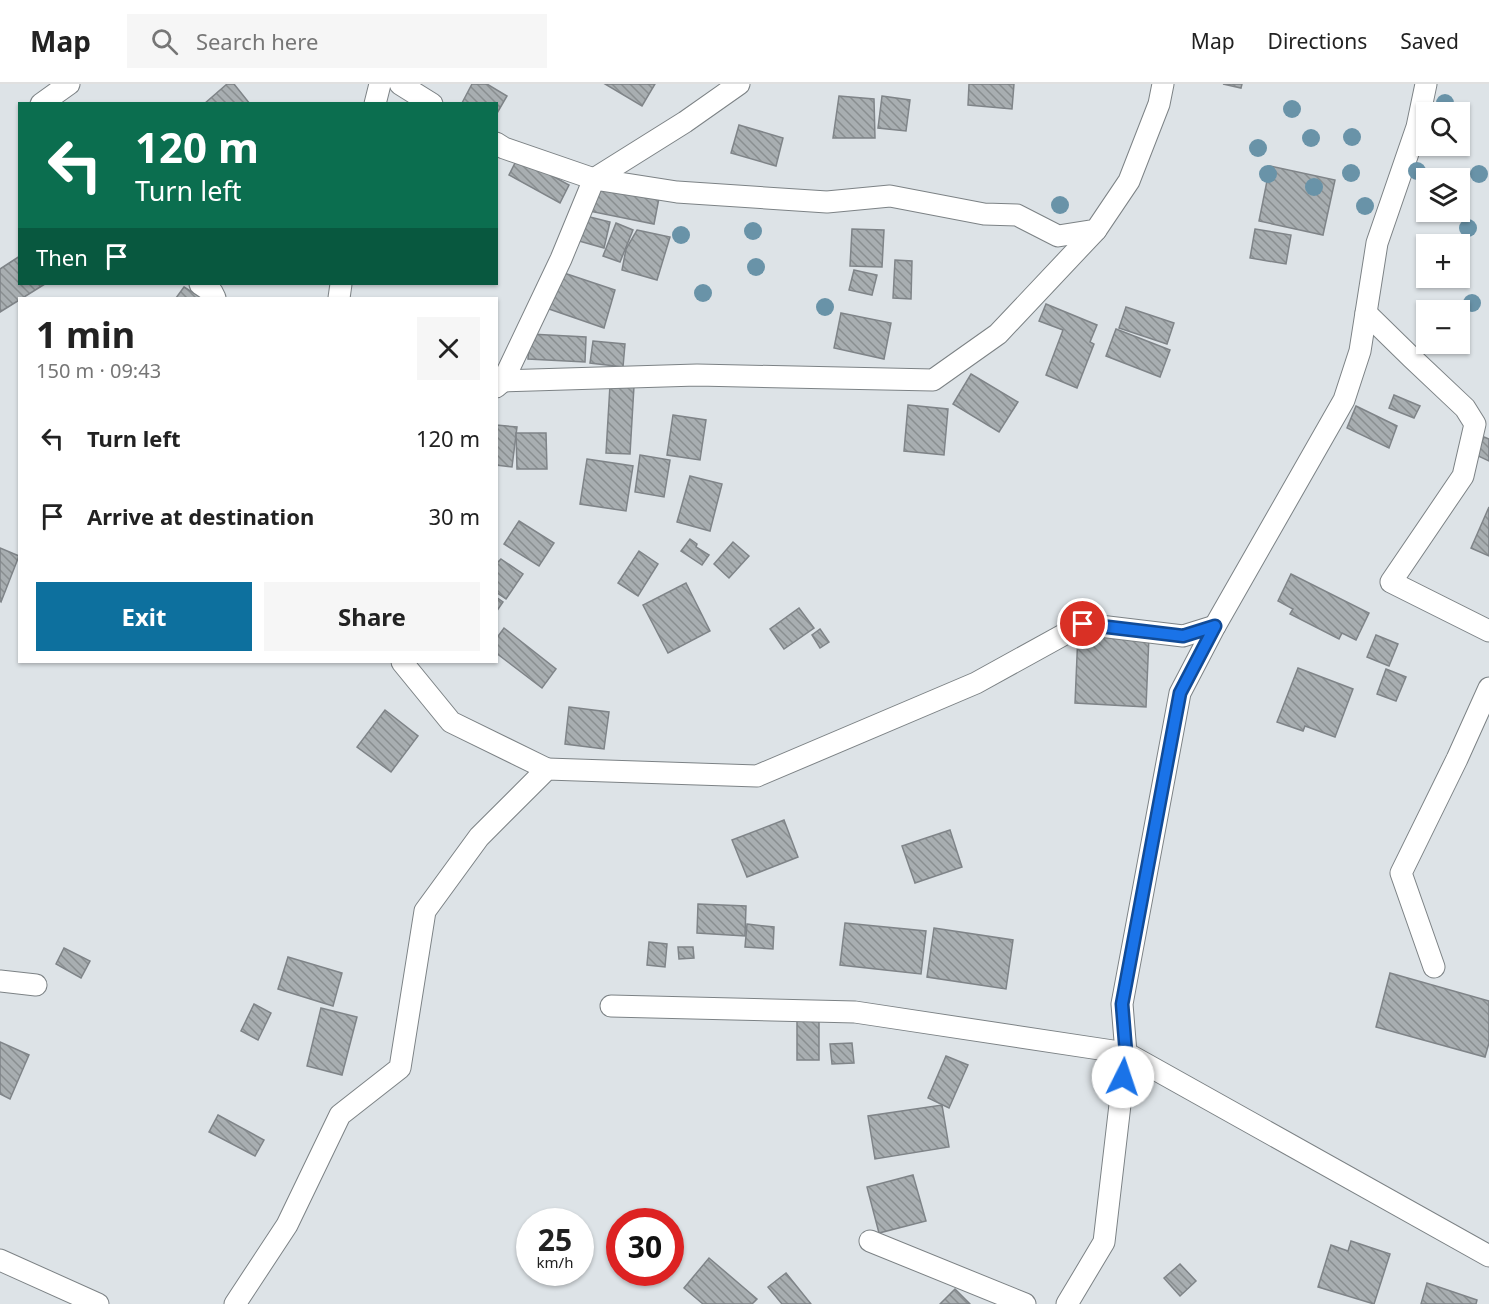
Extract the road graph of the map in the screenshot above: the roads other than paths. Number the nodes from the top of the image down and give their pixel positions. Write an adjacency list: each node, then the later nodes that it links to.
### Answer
1 (69, 84): 7 (street)
2 (380, 84): 8 (street)
3 (400, 84): 9 (street)
4 (739, 84): 11 (street)
5 (1163, 84): 12 (street)
6 (1426, 84): 15 (street)
7 (44, 102)
8 (376, 102)
9 (429, 102)
10 (498, 144): 11 (street)
11 (594, 179): 12 (street); 16 (street)
12 (1096, 230): 16 (street)
13 (202, 285): 14 (street)
14 (214, 297)
15 (1366, 313): 17 (street); 18 (street)
16 (500, 384)
17 (1215, 626): 21 (street); 26 (street)
18 (1489, 631)
19 (403, 663): 21 (street)
20 (1489, 688): 22 (street)
21 (547, 769): 31 (street)
22 (1434, 967)
23 (0, 981): 24 (street)
24 (36, 985)
25 (611, 1006): 26 (street)
26 (1126, 1053): 28 (street); 33 (street)
27 (870, 1241): 32 (street)
28 (1489, 1256)
29 (0, 1260): 30 (street)
30 (98, 1304)
31 (235, 1304)
32 (1025, 1304)
33 (1067, 1304)

